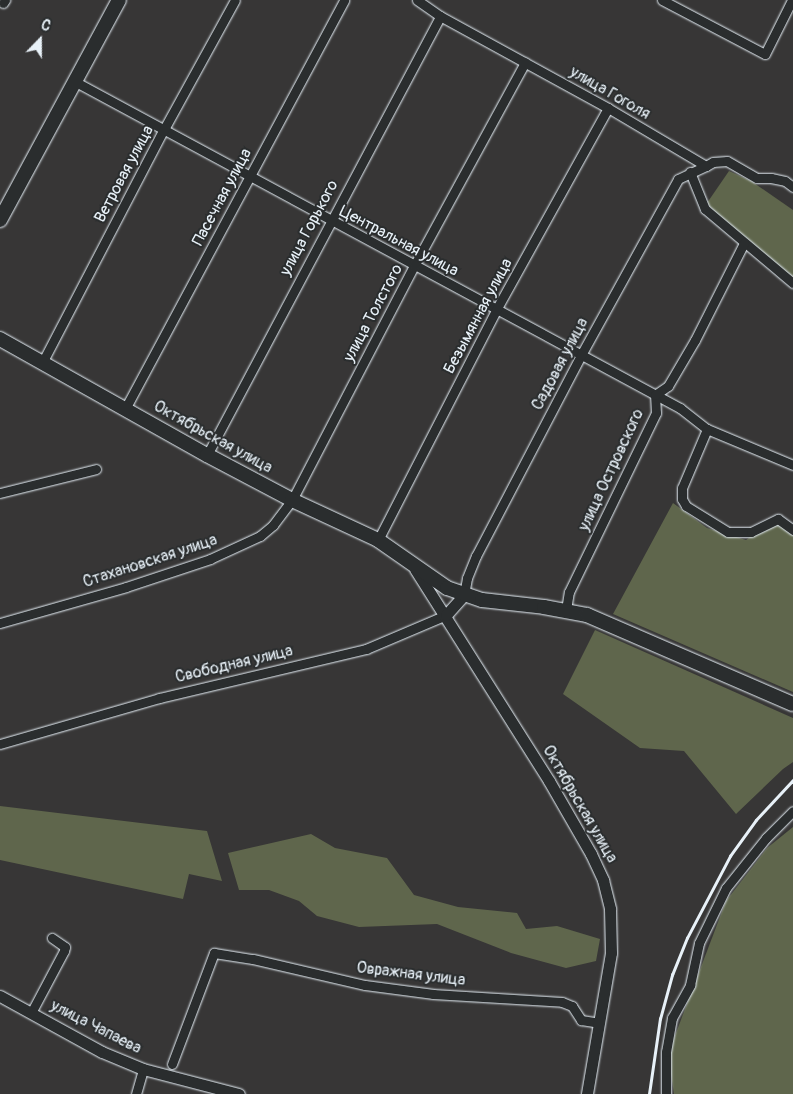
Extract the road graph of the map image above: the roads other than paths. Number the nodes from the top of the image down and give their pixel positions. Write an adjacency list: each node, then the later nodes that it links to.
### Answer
1 (119, 0): 9 (main road)
2 (235, 0): 11 (street, Ветровая улица)
3 (344, 0): 14 (street, Пасечная улица)
4 (417, 0): 7 (street, улица Гоголя)
5 (662, 0): 6 (street)
6 (792, 0)
7 (440, 16): 8 (street, улица Гоголя); 17 (street, улица Горького)
8 (525, 62): 10 (street, улица Гоголя); 19 (street, улица Толстого)
9 (74, 81): 11 (street, Центральная улица); 16 (main road)
10 (608, 108): 12 (street, улица Гоголя); 21 (street, Безымянная улица)
11 (163, 131): 14 (street, Центральная улица); 24 (street, Ветровая улица)
12 (706, 166): 13 (street, Садовая улица); 15 (street)
13 (690, 172): 18 (street); 23 (street, Садовая улица)
14 (249, 178): 17 (street, Центральная улица); 26 (street, Пасечная улица)
15 (793, 188)
16 (0, 220)
17 (330, 220): 19 (street, Центральная улица); 28 (street, улица Горького)
18 (744, 243): 20 (street); 25 (street, улица Островского)
19 (414, 266): 21 (street, Центральная улица); 32 (street, улица Толстого)
20 (793, 283)
21 (496, 310): 23 (street, Центральная улица); 34 (street, Безымянная улица)
22 (0, 339): 24 (main road, Октябрьская улица)
23 (581, 355): 25 (street, Центральная улица); 36 (street, Садовая улица)
24 (42, 363): 26 (main road, Октябрьская улица)
25 (655, 395): 27 (street, Центральная улица); 37 (street, улица Островского)
26 (125, 409): 28 (main road, Октябрьская улица)
27 (707, 429): 29 (street, Центральная улица); 33 (street)
28 (207, 455): 32 (main road, Октябрьская улица)
29 (793, 465)
30 (96, 469): 31 (street)
31 (0, 493)
32 (292, 500): 34 (main road, Октябрьская улица); 39 (street, Стахановская улица)
33 (793, 530)
34 (378, 540): 35 (main road, Октябрьская улица)
35 (411, 563): 36 (main road, Октябрьская улица); 38 (street, Октябрьская улица)
36 (464, 595): 37 (main road, Октябрьская улица); 38 (street, Свободная улица)
37 (566, 610): 40 (main road, Октябрьская улица)
38 (446, 614): 41 (street, Свободная улица); 46 (street, Октябрьская улица)
39 (0, 623)
40 (793, 704)
41 (0, 744)
42 (793, 811): 52 (street)
43 (52, 938): 45 (street)
44 (0, 996): 45 (street, улица Чапаева)
45 (31, 1013): 48 (street, улица Чапаева)
46 (599, 1023): 47 (street, Овражная улица); 51 (street, Октябрьская улица)
47 (172, 1064)
48 (143, 1069): 49 (street); 50 (street, улица Чапаева)
49 (136, 1094)
50 (240, 1094)
51 (587, 1094)
52 (666, 1094)

